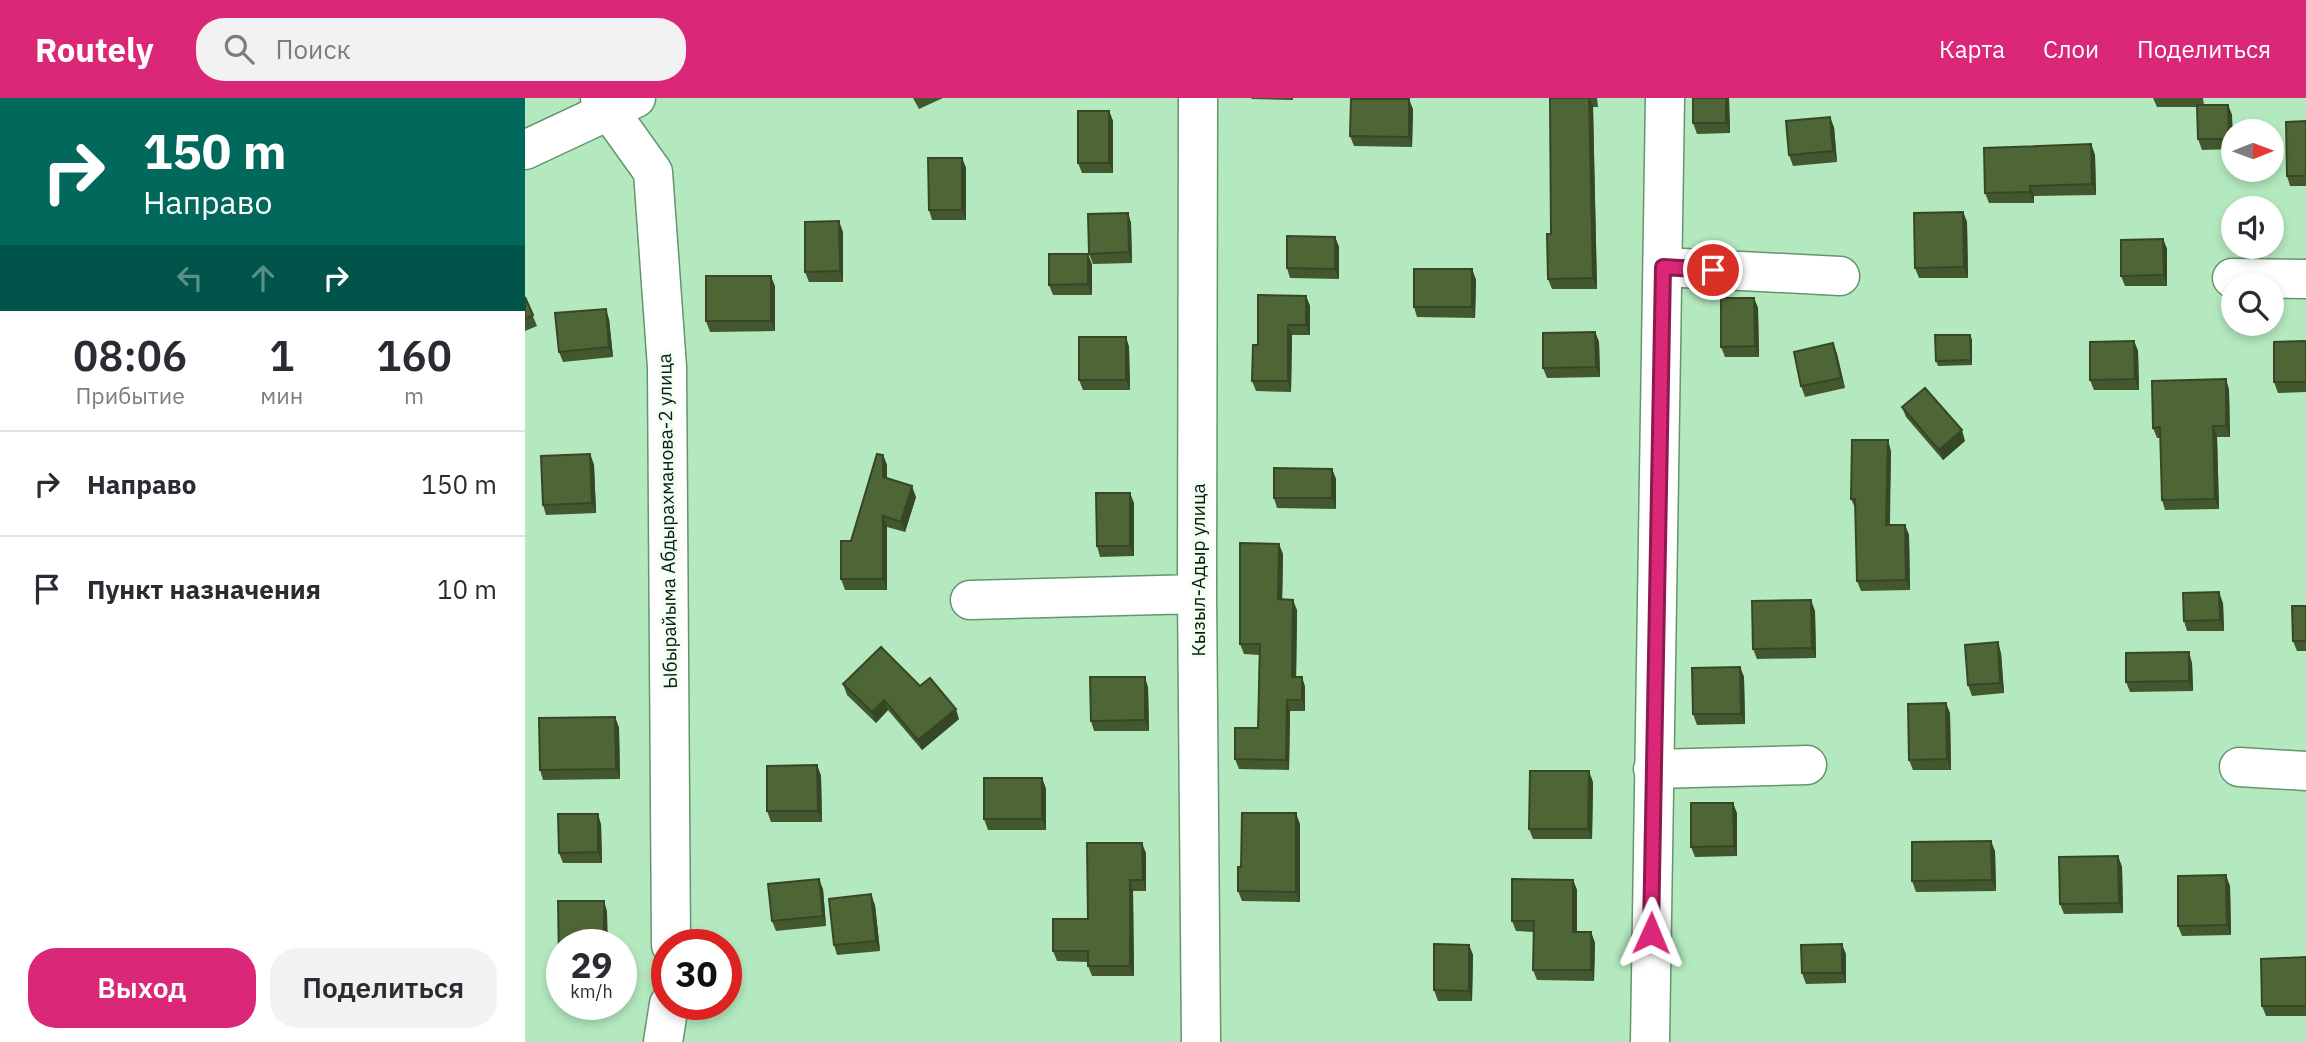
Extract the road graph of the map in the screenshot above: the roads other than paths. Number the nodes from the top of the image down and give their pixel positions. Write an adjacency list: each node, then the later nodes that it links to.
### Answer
1 (1198, 98): 9 (street, Кызыл-Адыр улица)
2 (1665, 98): 5 (street)
3 (615, 102): 4 (street); 15 (street, Ыбырайыма Абдырахманова-2 улица)
4 (525, 150)
5 (1663, 267): 6 (street); 13 (street)
6 (1840, 276)
7 (2284, 279): 8 (street)
8 (2306, 279)
9 (1198, 594): 10 (street); 18 (street, Кызыл-Адыр улица)
10 (970, 600)
11 (1807, 765): 13 (street)
12 (2239, 767): 14 (street)
13 (1653, 769): 19 (street)
14 (2306, 771)
15 (671, 929)
16 (666, 1020): 17 (street)
17 (663, 1042)
18 (1201, 1042)
19 (1650, 1042)

